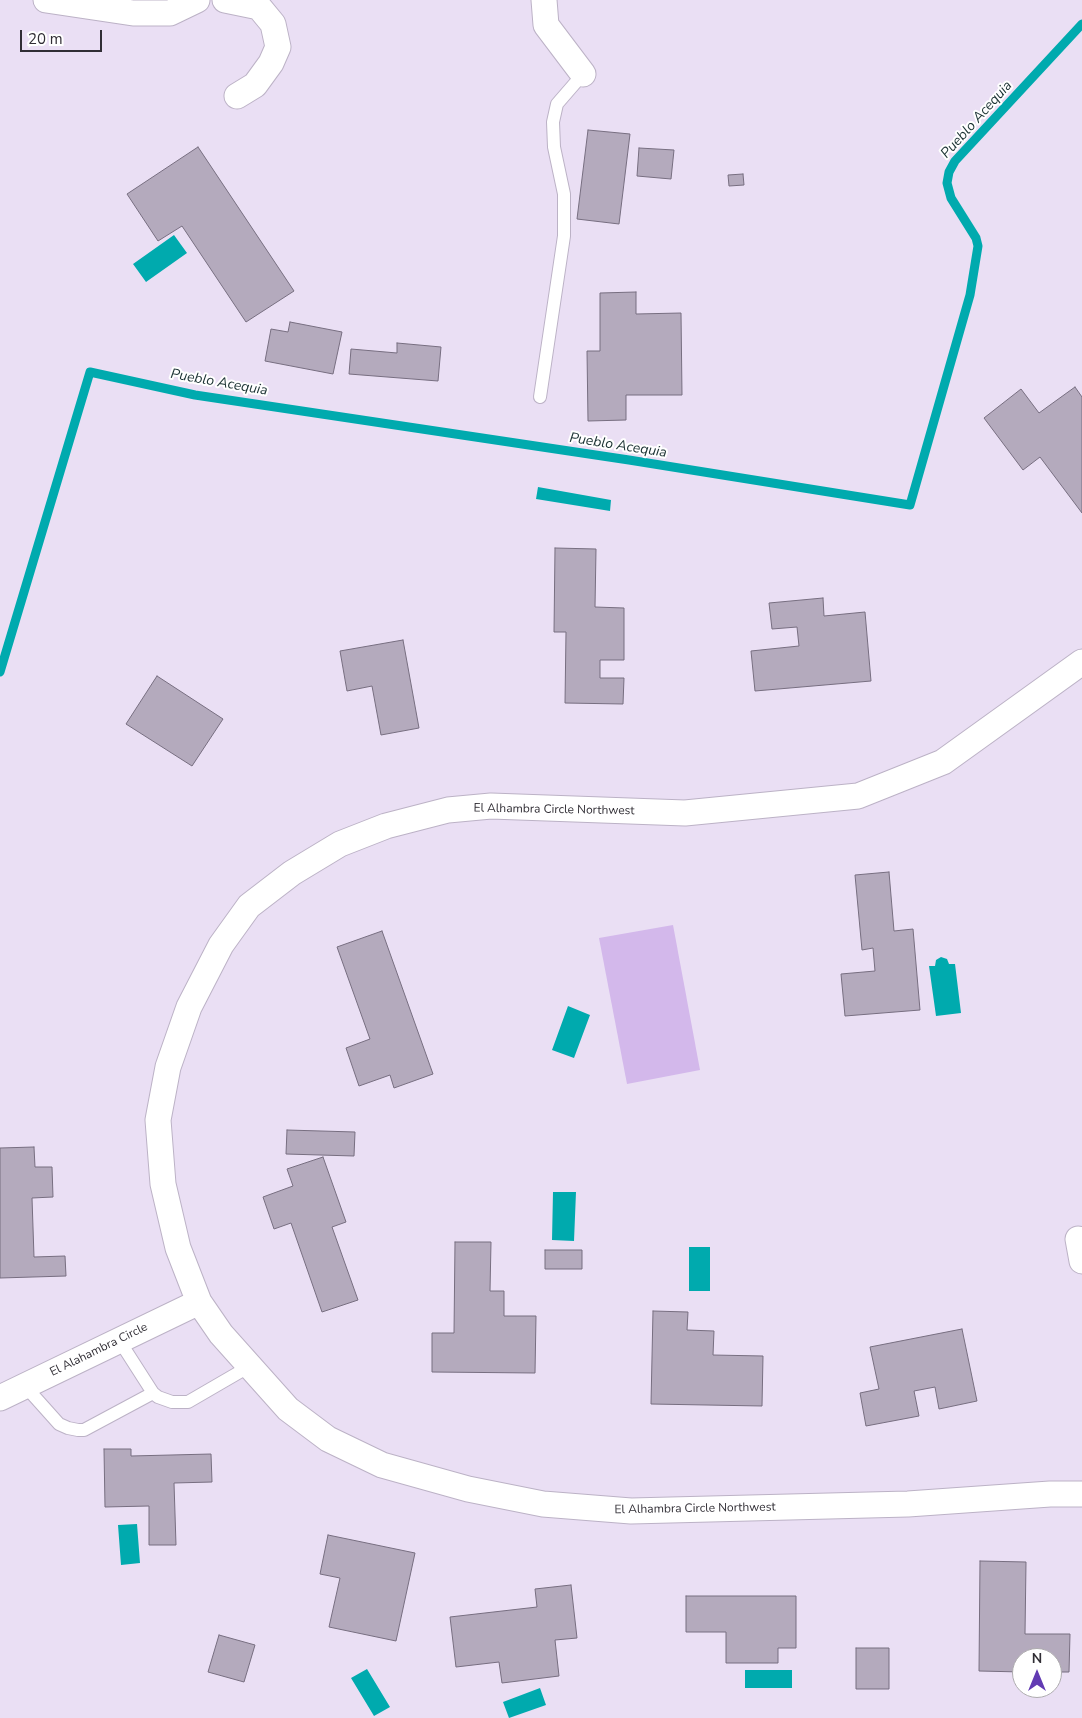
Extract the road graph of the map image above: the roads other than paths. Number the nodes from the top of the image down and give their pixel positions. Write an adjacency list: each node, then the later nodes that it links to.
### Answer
1 (46, 0): 2 (street)
2 (197, 0)
3 (225, 0): 6 (street)
4 (544, 0): 5 (street)
5 (583, 74): 7 (lane)
6 (237, 96)
7 (540, 397)
8 (1082, 662): 9 (street, El Alhambra Circle Northwest)
9 (199, 1302): 10 (street, El Alahambra Circle); 11 (street, El Alhambra Circle Northwest)
10 (119, 1340): 12 (street, El Alahambra Circle); 13 (lane)
11 (250, 1366): 13 (lane); 15 (street, El Alhambra Circle Northwest)
12 (25, 1386): 13 (lane); 14 (street, El Alahambra Circle)
13 (153, 1393)
14 (0, 1398)
15 (1082, 1494)

